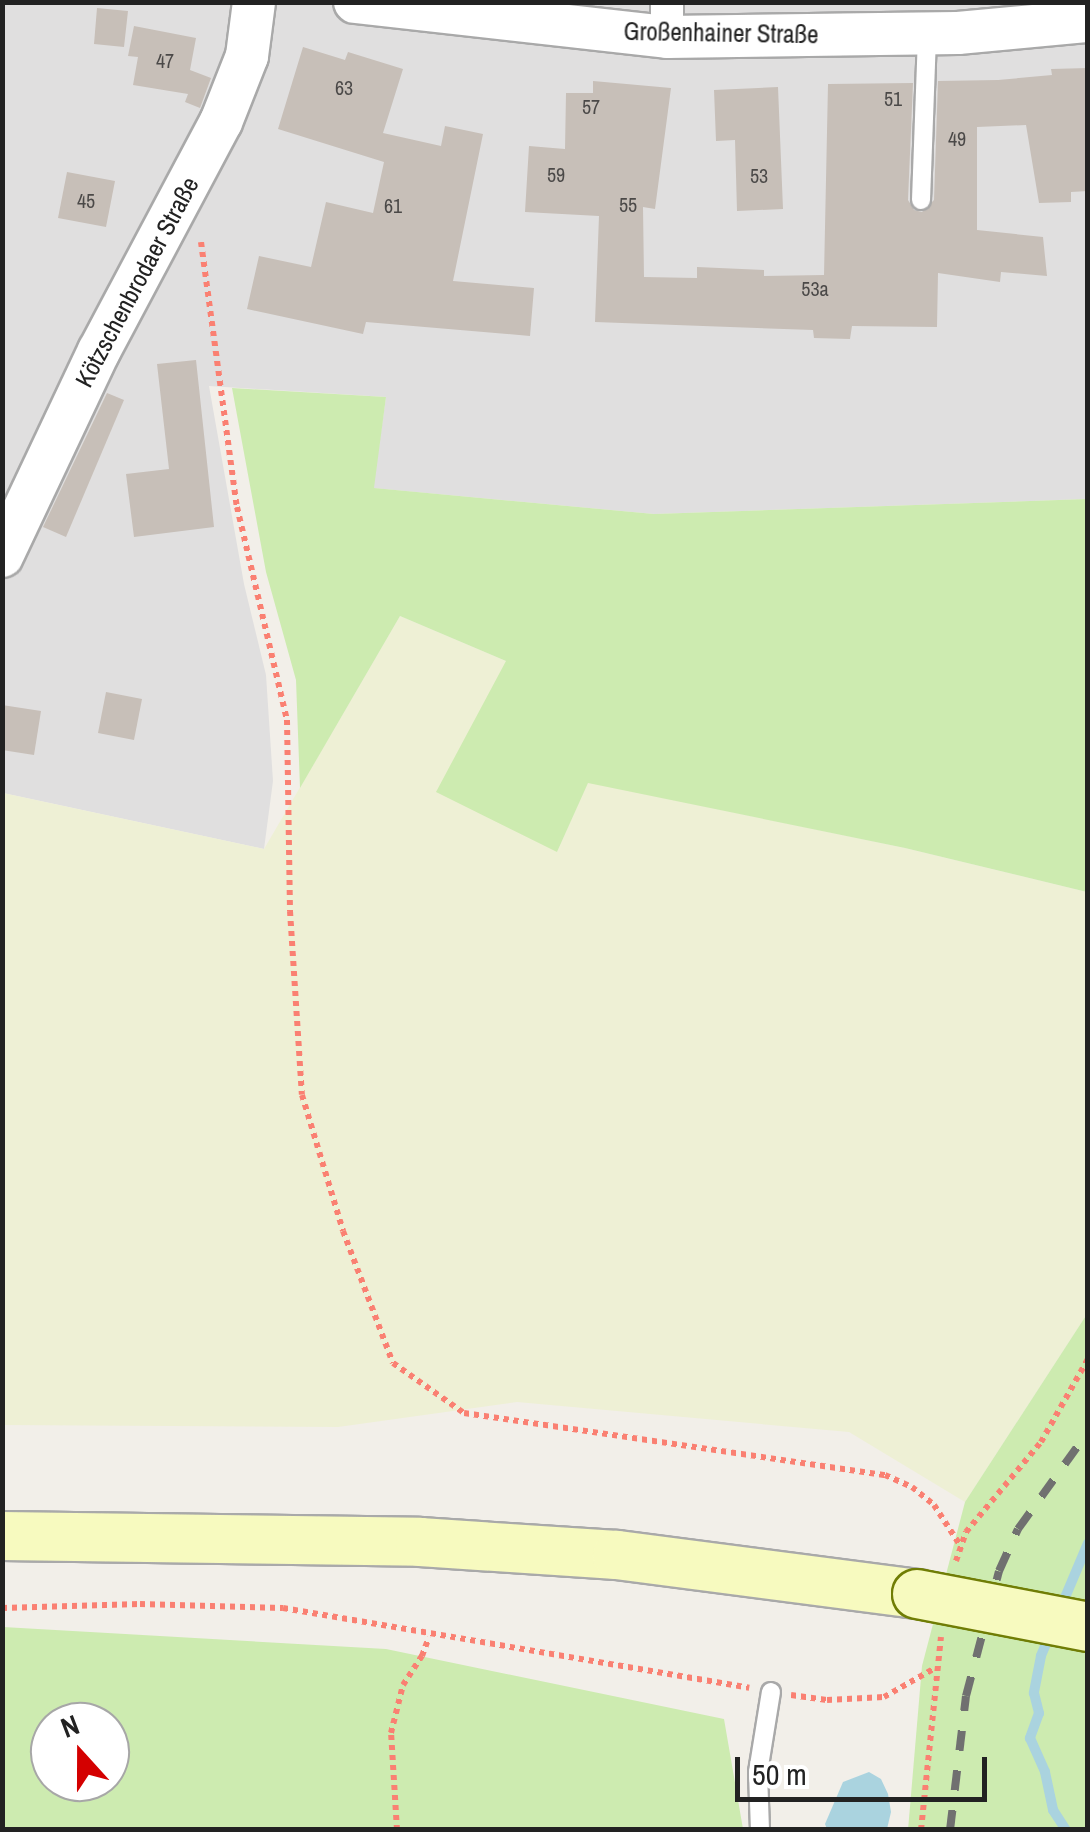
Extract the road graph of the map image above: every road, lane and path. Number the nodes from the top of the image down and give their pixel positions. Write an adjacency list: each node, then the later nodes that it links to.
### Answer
1 (254, 2): 9 (street, Kötzschenbrodaer Straße)
2 (355, 2): 3 (street, Großenhainer Straße)
3 (456, 8): 4 (street, Großenhainer Straße)
4 (667, 20): 6 (street, Großenhainer Straße)
5 (1088, 21): 6 (street, Großenhainer Straße)
6 (927, 33): 7 (lane)
7 (920, 200)
8 (200, 238): 10 (path)
9 (2, 556)
10 (1088, 1359)
11 (2, 1536): 13 (main road, bridge)
12 (2, 1608): 14 (path)
13 (1088, 1627)
14 (429, 1637): 15 (path); 16 (path)
15 (771, 1692): 17 (lane); 18 (path)
16 (397, 1830)
17 (760, 1830)
18 (921, 1830)

